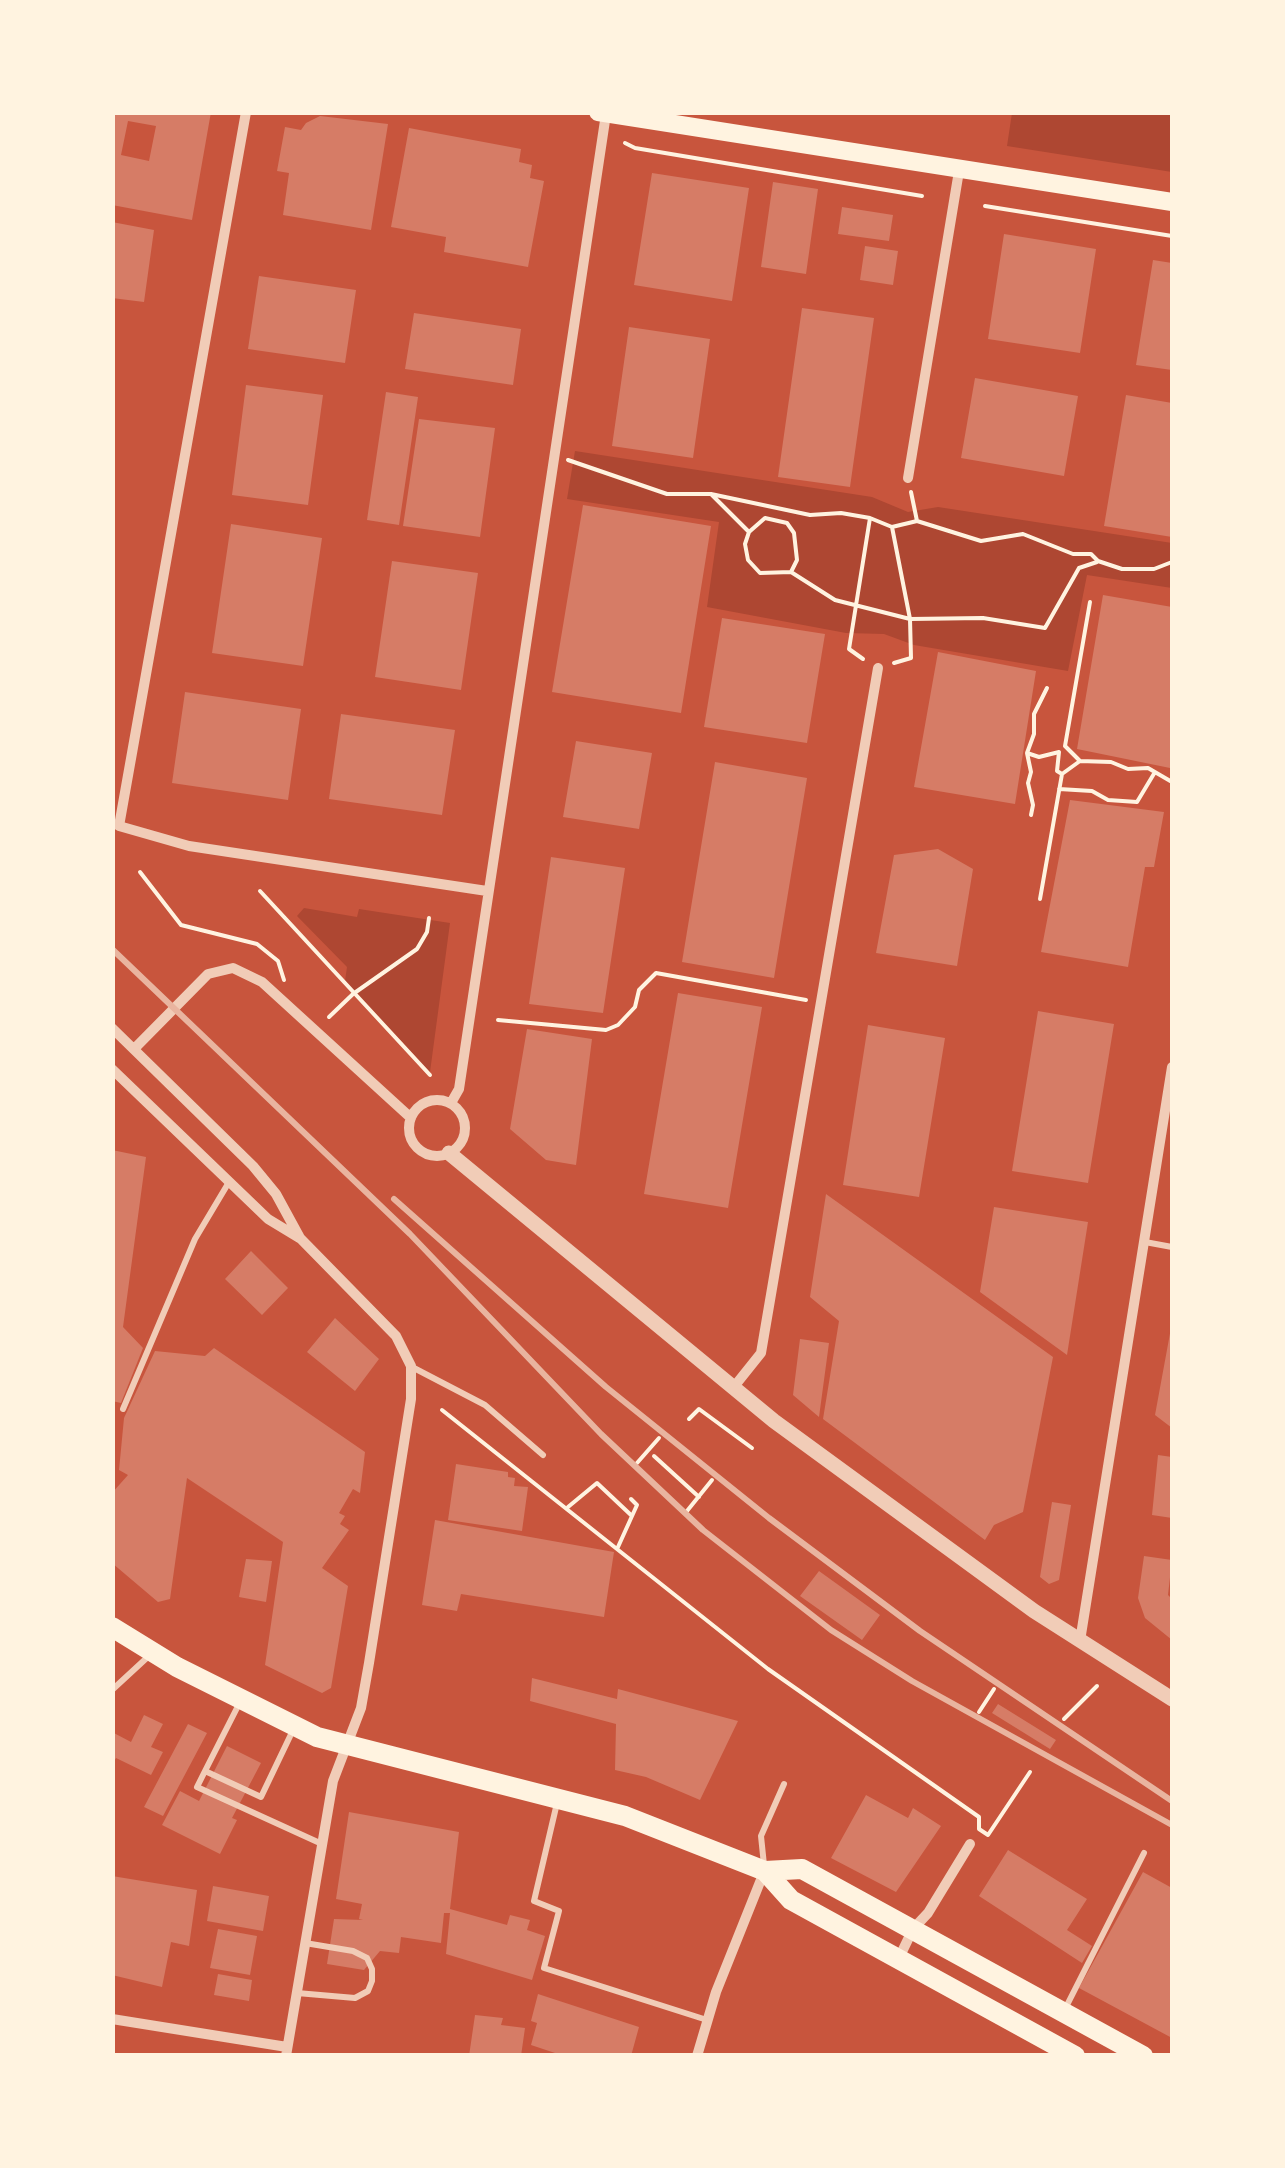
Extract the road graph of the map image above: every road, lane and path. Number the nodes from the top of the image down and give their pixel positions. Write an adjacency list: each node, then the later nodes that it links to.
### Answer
1 (246, 112): 36 (street)
2 (598, 112): 3 (main road)
3 (606, 114): 5 (main road); 10 (street)
4 (626, 143): 6 (path)
5 (959, 170): 7 (main road); 11 (street)
6 (922, 196)
7 (1172, 202)
8 (985, 206): 9 (path)
9 (1172, 236)
10 (554, 456): 12 (path); 36 (street)
11 (908, 478): 14 (path)
12 (710, 494): 13 (path); 16 (path)
13 (870, 518): 15 (path); 23 (path)
14 (917, 522): 15 (path); 17 (path)
15 (892, 527): 24 (path)
16 (749, 532): 21 (path); 21 (path)
17 (1072, 554): 18 (path); 20 (path)
18 (1098, 561): 19 (path); 20 (path)
19 (1172, 562)
20 (1079, 568): 24 (path)
21 (791, 572): 23 (path)
22 (1090, 602): 28 (path)
23 (857, 607): 24 (path); 25 (path)
24 (910, 619): 25 (path)
25 (878, 668): 41 (street)
26 (1047, 688): 27 (path)
27 (1026, 753): 30 (path); 33 (path)
28 (1080, 761): 29 (path); 30 (path)
29 (1156, 770): 31 (path); 32 (path)
30 (1062, 774): 32 (path)
31 (1172, 782)
32 (1059, 788): 37 (path)
33 (1031, 815)
34 (140, 872): 39 (path)
35 (260, 891): 40 (path)
36 (487, 891): 49 (street)
37 (1040, 899)
38 (429, 918): 40 (path)
39 (284, 980)
40 (354, 994): 42 (path); 48 (path)
41 (821, 1002): 43 (path); 57 (street)
42 (328, 1017)
43 (498, 1020)
44 (112, 1028): 45 (street)
45 (134, 1049): 50 (street); 53 (street)
46 (1172, 1068): 54 (street)
47 (112, 1069): 52 (street)
48 (430, 1075)
49 (450, 1103): 50 (street); 51 (street)
50 (411, 1118): 51 (street)
51 (450, 1154): 57 (street)
52 (229, 1182): 53 (street); 58 (lane)
53 (301, 1239): 56 (street)
54 (1144, 1242): 55 (lane); 76 (street)
55 (1172, 1247)
56 (411, 1366): 65 (lane); 88 (street)
57 (733, 1388): 76 (street)
58 (123, 1409)
59 (442, 1410): 71 (path)
60 (689, 1420): 63 (path)
61 (659, 1438): 64 (path)
62 (640, 1445): 64 (path)
63 (752, 1448)
64 (646, 1452): 67 (path)
65 (542, 1455)
66 (654, 1456): 69 (path)
67 (636, 1463)
68 (712, 1480): 69 (path)
69 (698, 1496): 72 (path)
70 (631, 1499): 73 (path)
71 (568, 1507): 73 (path); 74 (path)
72 (687, 1510)
73 (632, 1516): 74 (path)
74 (618, 1548): 90 (path)
75 (112, 1627): 77 (main road)
76 (1080, 1641): 81 (street)
77 (152, 1653): 80 (lane); 82 (main road)
78 (1097, 1686): 86 (path)
79 (994, 1689): 83 (path)
80 (112, 1690)
81 (1172, 1699)
82 (241, 1700): 87 (main road); 89 (lane)
83 (986, 1702): 84 (path); 85 (path)
84 (995, 1708)
85 (979, 1712)
86 (1064, 1719)
87 (294, 1727): 88 (main road); 92 (lane)
88 (346, 1745): 93 (main road); 95 (street)
89 (205, 1771): 92 (lane); 94 (lane)
90 (1030, 1772)
91 (784, 1784): 98 (lane)
92 (261, 1796): 94 (lane)
93 (558, 1800): 98 (main road); 105 (lane)
94 (252, 1813): 95 (lane)
95 (322, 1844): 100 (street)
96 (970, 1844): 99 (street)
97 (1144, 1853): 103 (lane)
98 (765, 1871): 99 (main road); 101 (main road); 105 (street)
99 (913, 1929): 101 (street); 103 (main road)
100 (306, 1943): 102 (street); 102 (lane)
101 (899, 1958): 108 (main road)
102 (296, 1993): 106 (street)
103 (1063, 2012): 109 (main road)
104 (112, 2019): 106 (street)
105 (708, 2020): 107 (street)
106 (286, 2052)
107 (697, 2056)
108 (1075, 2056)
109 (1143, 2056)

